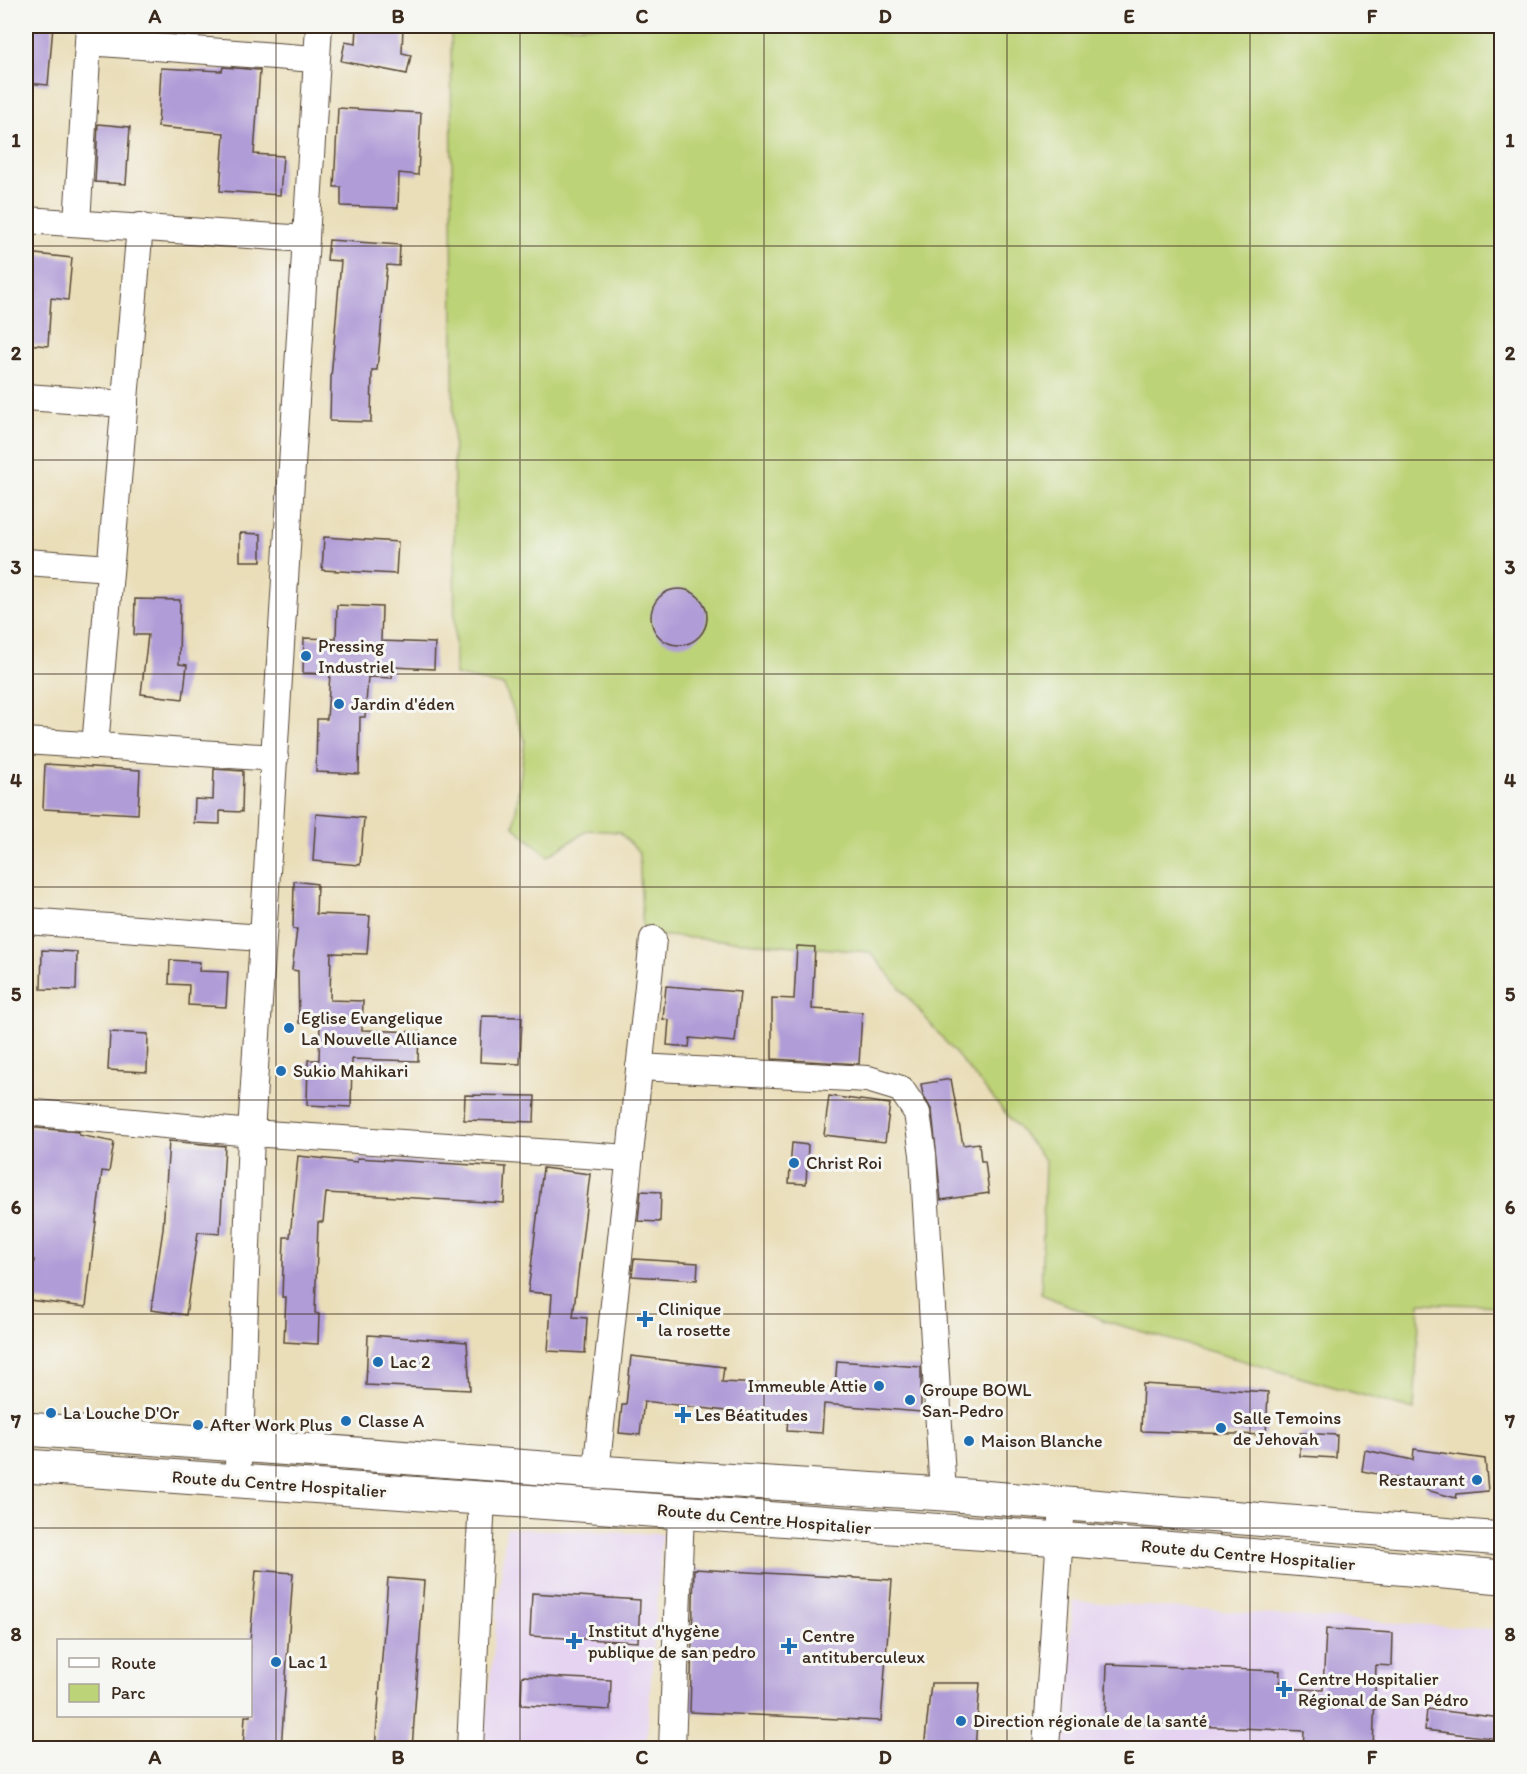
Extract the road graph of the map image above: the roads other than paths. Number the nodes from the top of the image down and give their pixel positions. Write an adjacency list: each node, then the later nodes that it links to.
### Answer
1 (319, 26): 3 (street)
2 (89, 34): 3 (street); 5 (street)
3 (315, 59): 7 (street)
4 (26, 220): 5 (street)
5 (77, 223): 6 (street)
6 (140, 226): 7 (street); 9 (street)
7 (306, 239): 14 (street)
8 (26, 397): 9 (street)
9 (124, 404): 11 (street)
10 (26, 562): 11 (street)
11 (110, 568): 13 (street)
12 (26, 741): 13 (street)
13 (95, 746): 14 (street)
14 (275, 758): 16 (street)
15 (26, 921): 16 (street)
16 (262, 938): 20 (street)
17 (653, 939): 18 (street)
18 (639, 1067): 21 (street); 27 (street)
19 (26, 1112): 20 (street)
20 (251, 1133): 21 (street); 23 (street)
21 (630, 1158): 25 (street)
22 (26, 1429): 23 (street, Route du Centre Hospitalier)
23 (240, 1446): 25 (street, Route du Centre Hospitalier); 26 (street)
24 (26, 1466): 26 (street, Route du Centre Hospitalier)
25 (596, 1472): 27 (street, Route du Centre Hospitalier)
26 (236, 1481): 28 (street, Route du Centre Hospitalier)
27 (943, 1494): 29 (street, Route du Centre Hospitalier)
28 (482, 1498): 30 (street, Route du Centre Hospitalier); 34 (street)
29 (1062, 1504): 31 (street); 32 (street, Route du Centre Hospitalier)
30 (681, 1512): 31 (street, Route du Centre Hospitalier); 35 (street)
31 (1060, 1539): 33 (street, Route du Centre Hospitalier); 36 (street)
32 (1502, 1539)
33 (1502, 1577)
34 (470, 1749)
35 (672, 1749)
36 (1046, 1749)

